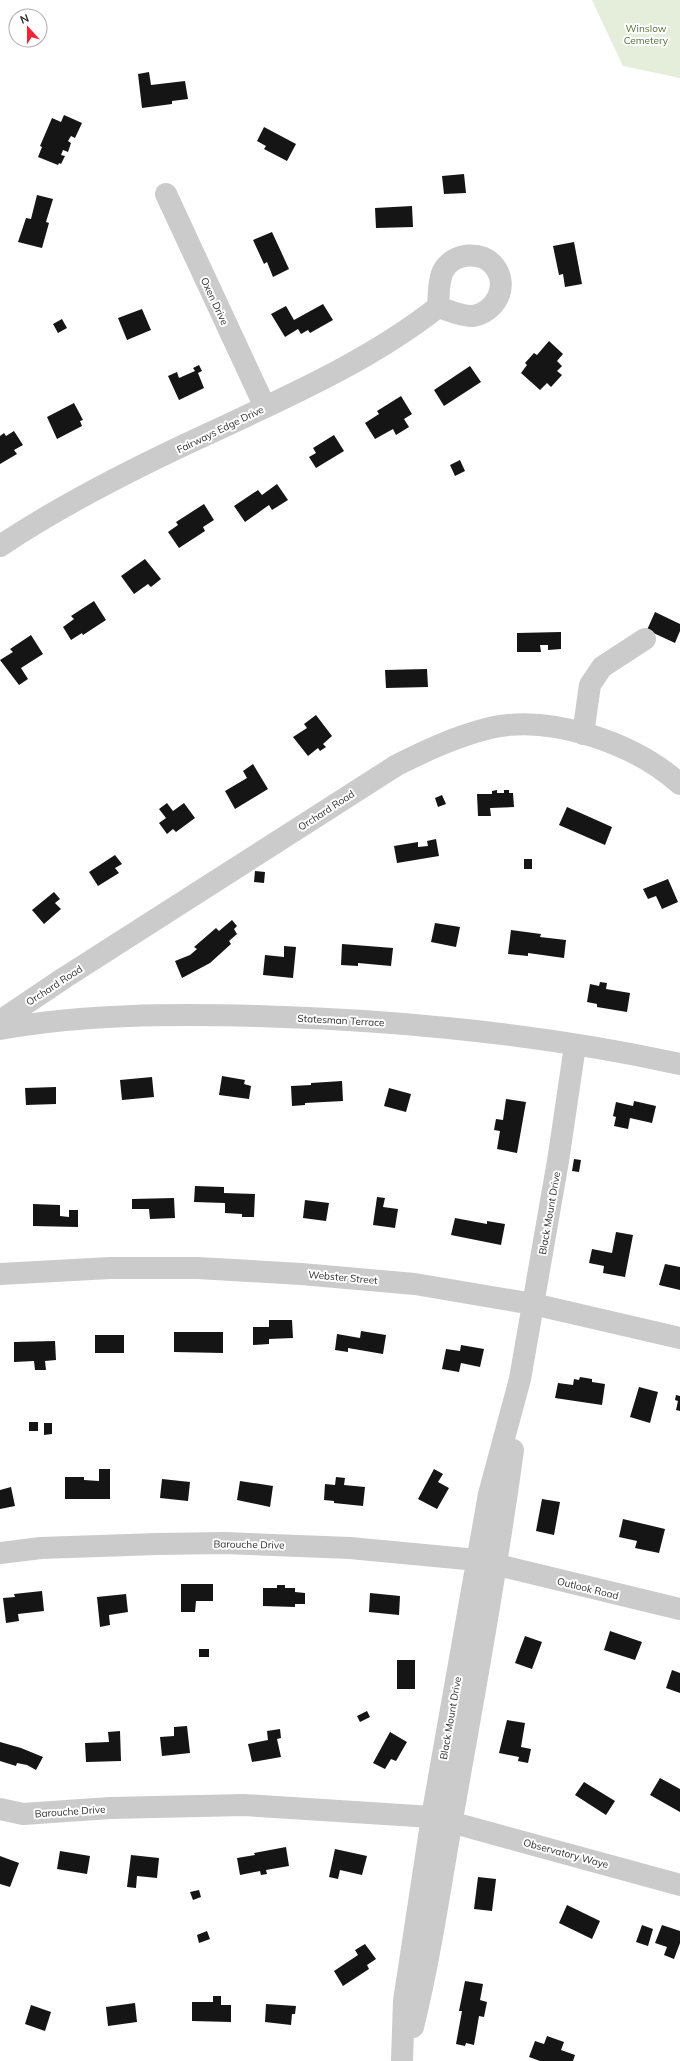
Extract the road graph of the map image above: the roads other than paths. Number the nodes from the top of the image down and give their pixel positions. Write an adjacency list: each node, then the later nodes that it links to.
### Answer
1 (166, 194): 3 (street, Oxen Drive)
2 (438, 307): 3 (street, Fairways Edge Drive)
3 (266, 407): 4 (street, Fairways Edge Drive)
4 (0, 546)
5 (644, 639): 6 (street)
6 (583, 734): 7 (street, Orchard Road); 8 (street, Orchard Road)
7 (680, 784)
8 (0, 1021)
9 (0, 1029): 10 (street, Statesman Terrace)
10 (575, 1046): 11 (street, Statesman Terrace); 13 (street, Black Mount Drive)
11 (680, 1064)
12 (0, 1274): 13 (street, Webster Street)
13 (533, 1304): 14 (street, Webster Street); 16 (street, Black Mount Drive)
14 (680, 1338)
15 (0, 1553): 16 (street, Barouche Drive)
16 (487, 1563): 17 (street, Outlook Road); 19 (street, Black Mount Drive)
17 (680, 1609)
18 (0, 1809): 19 (street, Barouche Drive)
19 (442, 1820): 20 (street, Observatory Waye); 21 (street, Black Mount Drive); 22 (street, Black Mount Drive)
20 (680, 1885)
21 (402, 2061)
22 (406, 2061)

